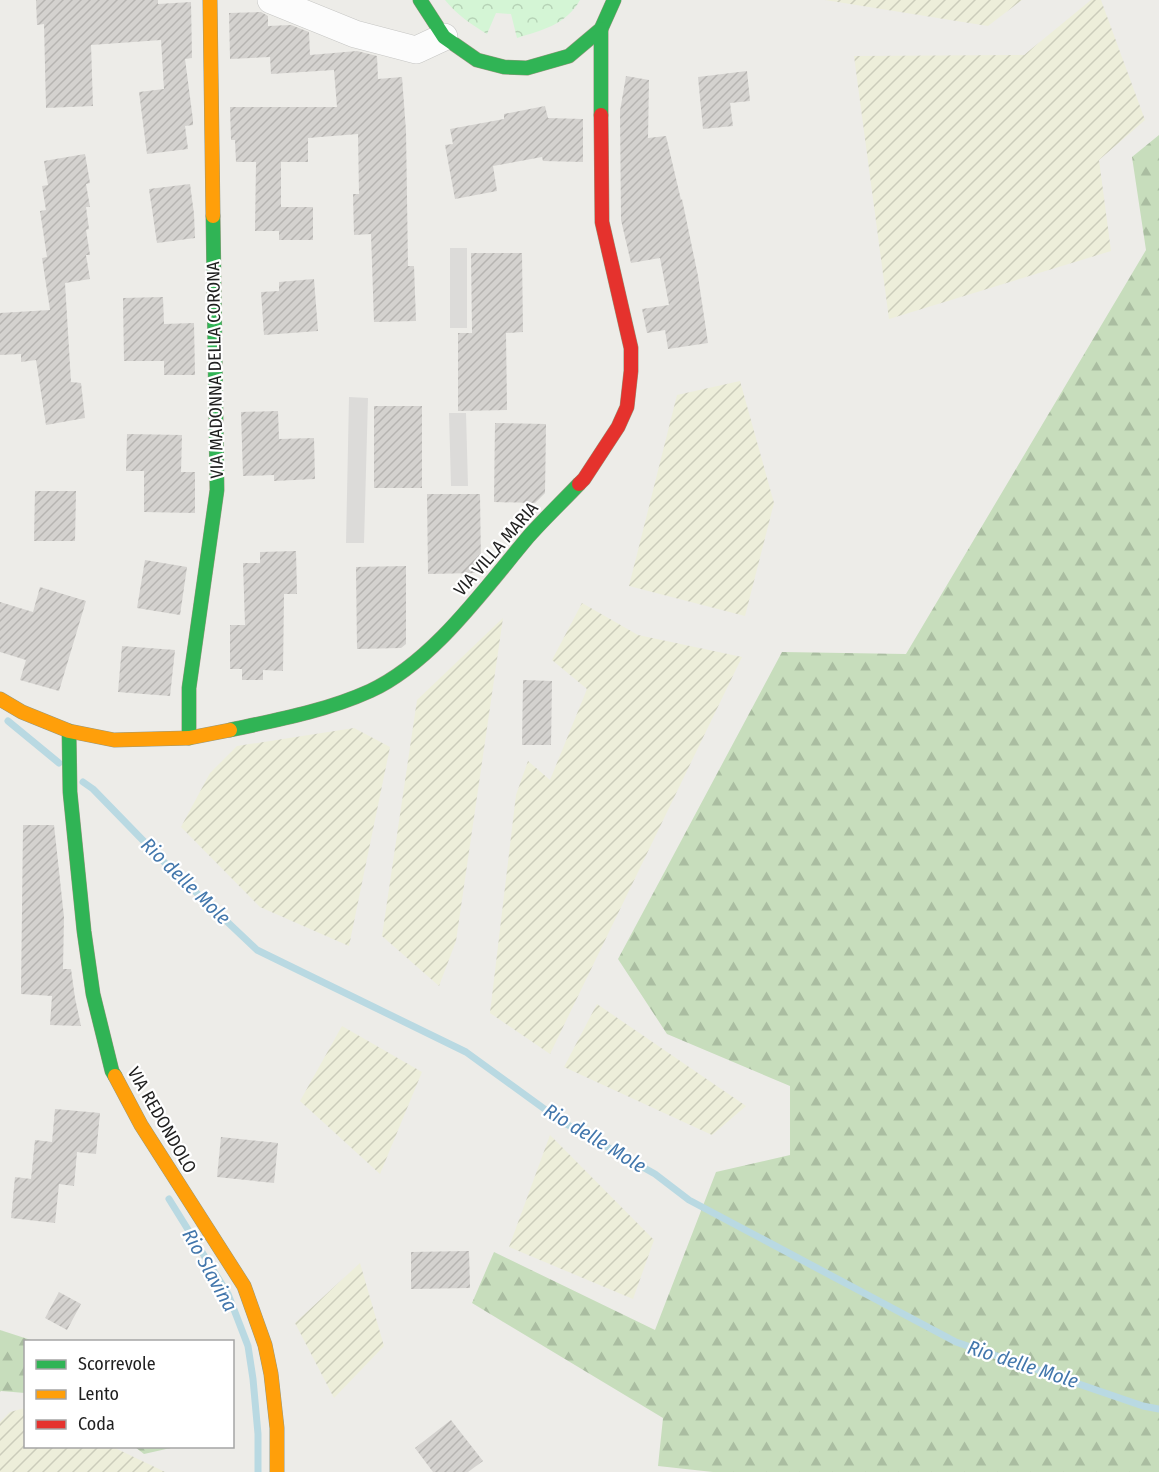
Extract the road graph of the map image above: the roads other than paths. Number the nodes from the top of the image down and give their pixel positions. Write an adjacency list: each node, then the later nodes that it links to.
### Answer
1 (210, 0): 9 (street, VIA MADONNA DELLA CORONA)
2 (271, 0): 6 (street)
3 (420, 0): 6 (street)
4 (615, 0): 5 (street)
5 (601, 29): 6 (street); 9 (street, VIA VILLA MARIA)
6 (444, 37)
7 (0, 699): 8 (street, VIA VILLA MARIA)
8 (69, 731): 9 (street, VIA VILLA MARIA); 10 (street, VIA REDONDOLO)
9 (189, 738)
10 (277, 1472)

